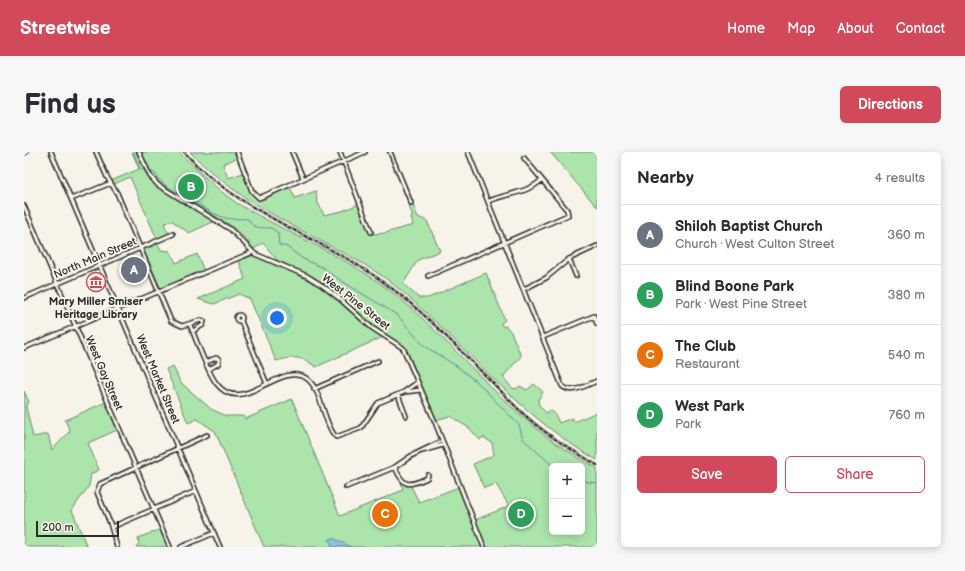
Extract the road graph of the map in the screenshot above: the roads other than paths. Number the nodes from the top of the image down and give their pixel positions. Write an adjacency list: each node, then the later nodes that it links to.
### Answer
1 (51, 152): 15 (street, West Market Street)
2 (96, 152): 14 (street)
3 (139, 152): 24 (street, West Pine Street)
4 (236, 152): 12 (street)
5 (292, 152): 12 (street)
6 (340, 152): 11 (street)
7 (365, 152): 11 (street)
8 (390, 152): 17 (street)
9 (468, 152): 16 (street)
10 (524, 158): 13 (street)
11 (344, 161): 12 (street); 19 (street)
12 (303, 178)
13 (542, 180): 16 (street); 21 (street)
14 (110, 182): 15 (street); 23 (street)
15 (71, 199): 26 (street, West Market Street)
16 (489, 201): 21 (street)
17 (411, 203)
18 (24, 206): 29 (street, West Gay Street)
19 (372, 232)
20 (173, 234): 23 (street, North Main Street)
21 (506, 243): 27 (street); 30 (street)
22 (597, 246): 25 (street)
23 (141, 249): 26 (street, North Main Street); 31 (street)
24 (253, 252): 31 (street); 45 (street, West Pine Street)
25 (569, 259): 28 (street); 30 (street)
26 (99, 266): 29 (street, North Main Street); 33 (street, West Market Street)
27 (428, 276)
28 (576, 276)
29 (57, 284): 32 (street, North Main Street); 37 (street, West Gay Street)
30 (524, 290): 39 (street)
31 (159, 292): 33 (street); 35 (street)
32 (24, 298)
33 (119, 309): 37 (street); 55 (street, West Market Street)
34 (241, 321): 46 (street)
35 (190, 324): 38 (street); 38 (street)
36 (597, 324): 39 (street)
37 (75, 327): 40 (street); 57 (street, West Gay Street)
38 (193, 331): 42 (street)
39 (543, 337): 44 (street)
40 (24, 348)
41 (378, 361): 47 (street)
42 (206, 362): 43 (street); 43 (street)
43 (209, 369): 46 (street)
44 (597, 381)
45 (418, 382): 48 (street, West Pine Street); 49 (street)
46 (267, 384): 47 (street)
47 (314, 389): 50 (street)
48 (421, 390): 49 (street); 53 (street, West Pine Street)
49 (404, 392): 50 (street)
50 (398, 395): 51 (street)
51 (406, 416)
52 (208, 435): 55 (street)
53 (442, 441): 54 (street, West Pine Street); 56 (street)
54 (443, 445): 56 (street); 69 (street, West Pine Street)
55 (178, 448): 57 (street); 61 (street, West Market Street)
56 (422, 451): 58 (street)
57 (135, 467): 62 (street, West Gay Street); 63 (street)
58 (395, 467): 59 (street); 60 (street)
59 (428, 475)
60 (346, 487)
61 (196, 491): 62 (street); 64 (street, West Market Street)
62 (154, 509): 63 (street); 66 (street, West Gay Street)
63 (112, 527): 65 (street)
64 (214, 533): 67 (street); 68 (street, West Market Street)
65 (117, 547)
66 (170, 547)
67 (181, 547)
68 (220, 547)
69 (484, 547)

